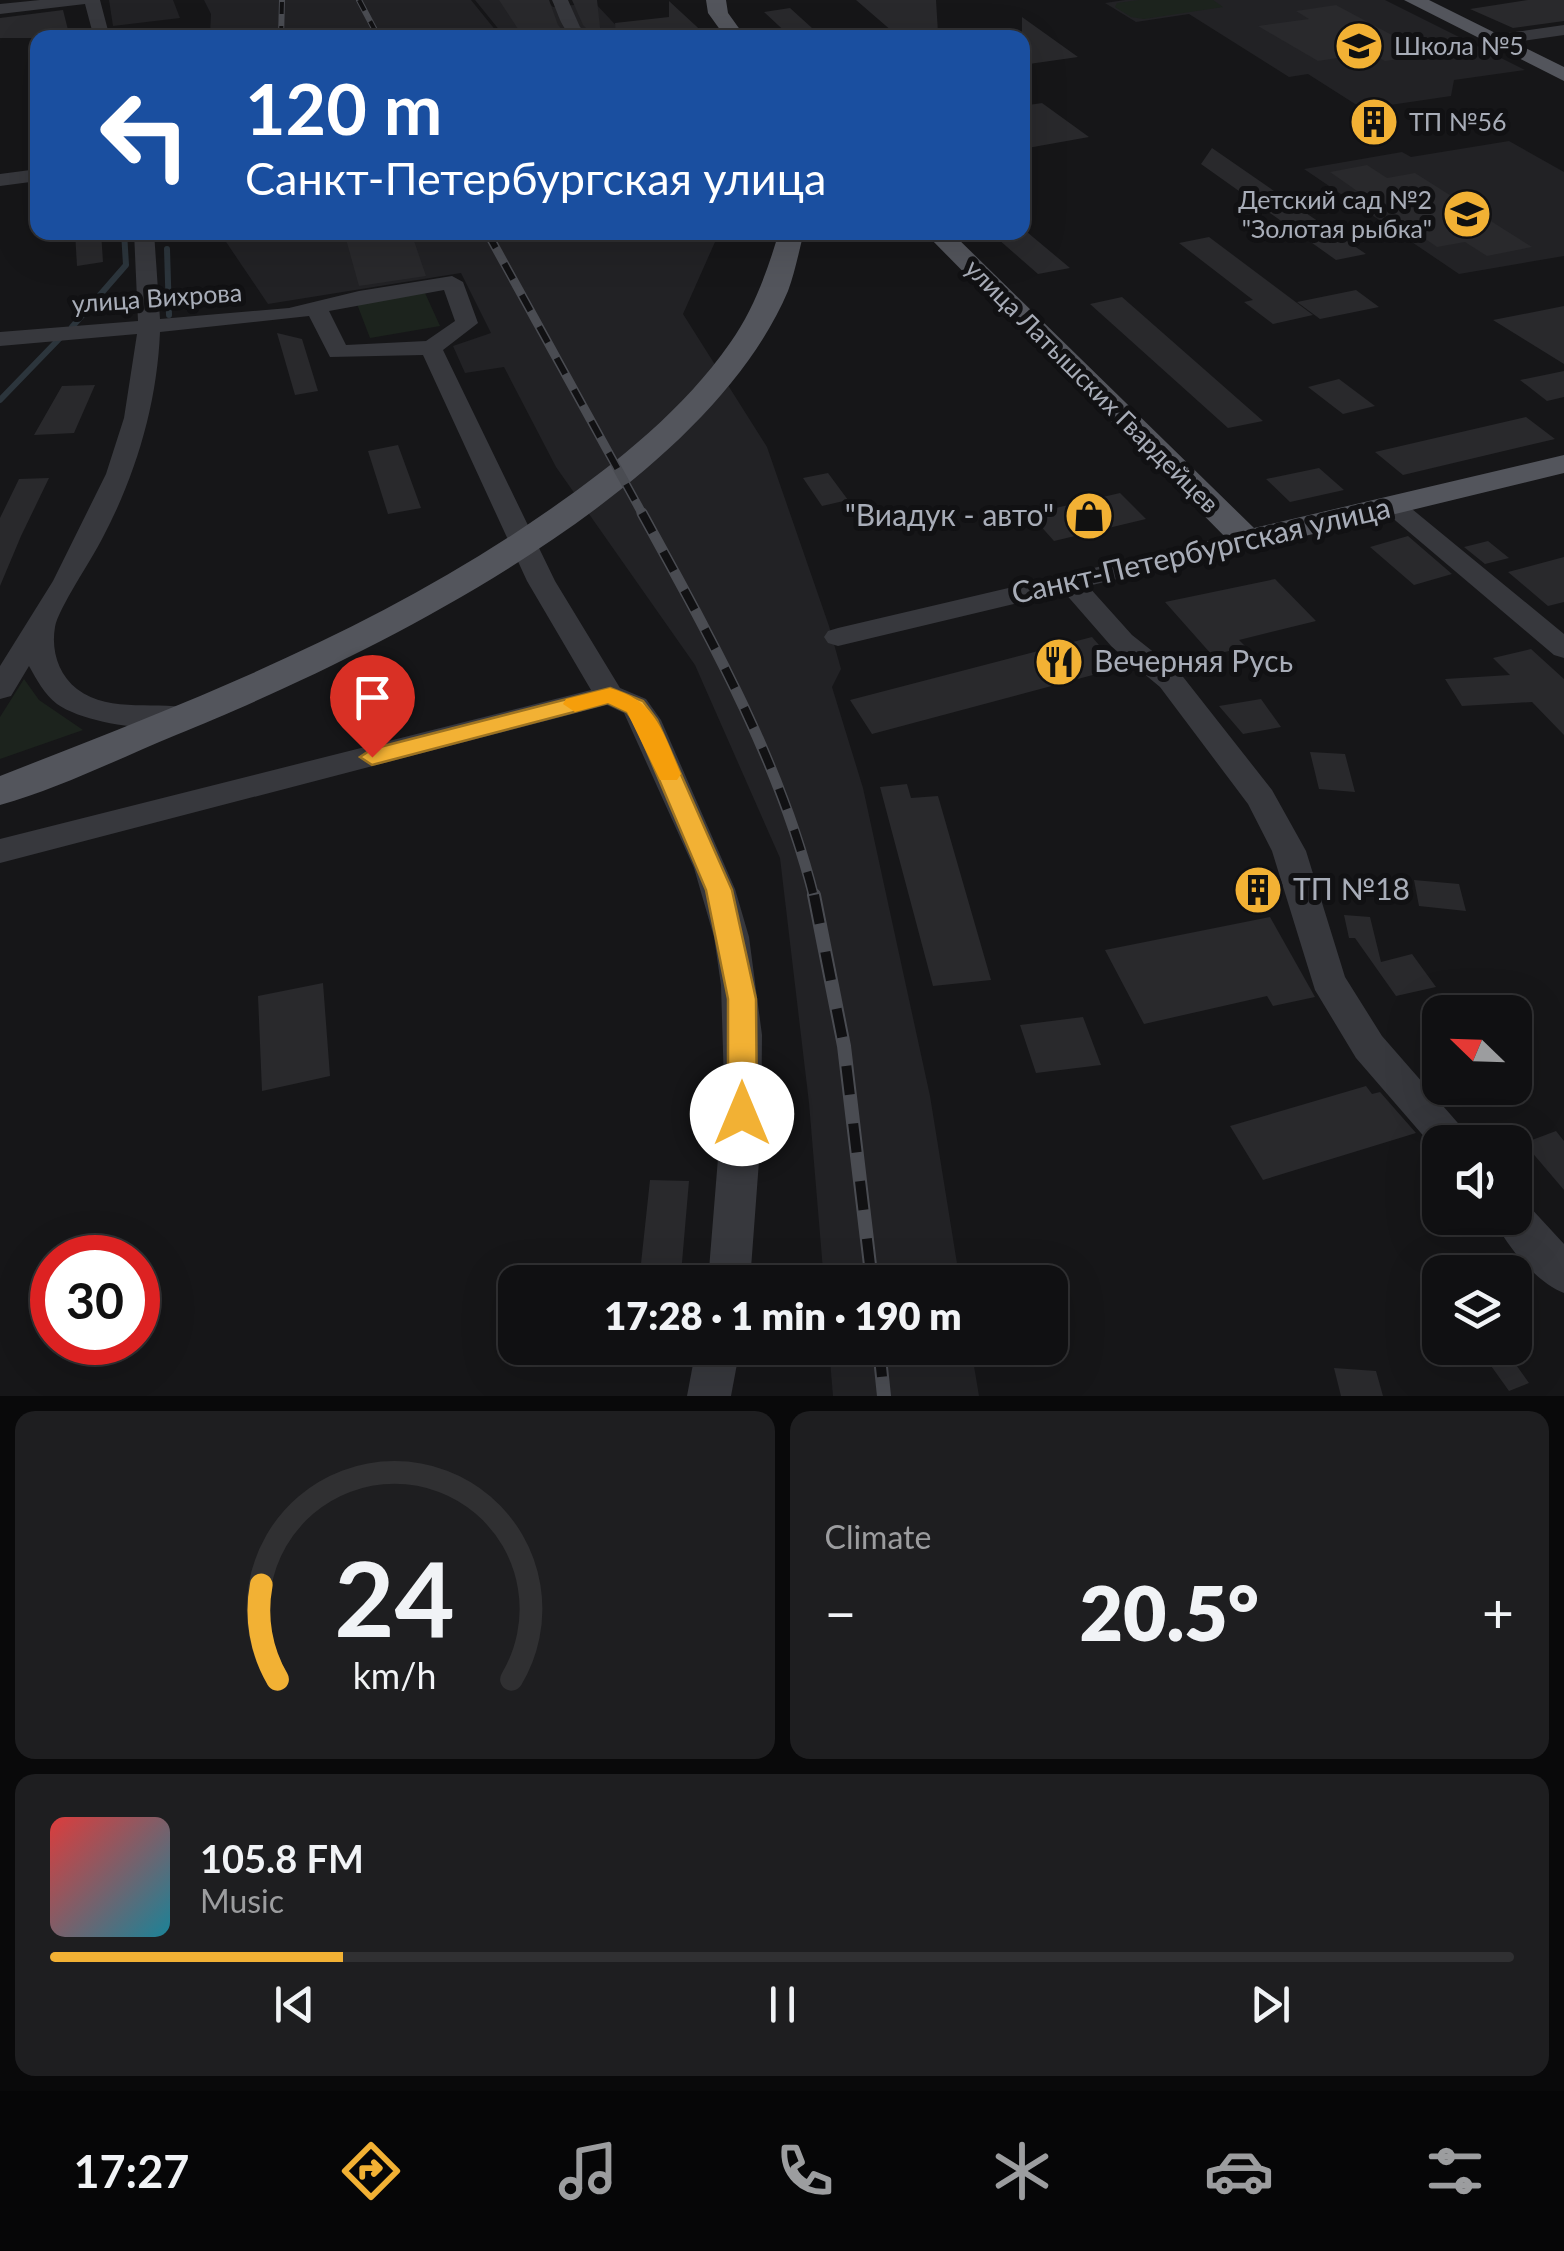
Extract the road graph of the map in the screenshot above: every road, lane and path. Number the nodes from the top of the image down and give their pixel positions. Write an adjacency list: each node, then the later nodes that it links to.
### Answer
1 (81, 0): 6 (street)
2 (92, 0): 7 (street)
3 (560, 0): 8 (street)
4 (716, 0): 9 (main road)
5 (1414, 0): 11 (main road)
6 (0, 9)
7 (100, 30)
8 (574, 30)
9 (731, 30)
10 (1564, 30): 11 (street)
11 (1494, 40): 12 (main road)
12 (1564, 74)
13 (30, 177): 14 (street)
14 (0, 180)
15 (145, 240): 19 (street)
16 (790, 240): 31 (main road)
17 (944, 240): 24 (main road, улица Латышских Гвардейцев)
18 (318, 310): 19 (street, улица Вихрова); 21 (street); 21 (street, улица Вихрова)
19 (151, 327): 20 (street, улица Вихрова); 26 (street)
20 (0, 336)
21 (430, 348): 30 (street)
22 (1564, 464): 23 (main road, Санкт-Петербургская улица)
23 (1392, 506): 24 (main road, Санкт-Петербургская улица); 28 (street)
24 (1247, 540): 25 (street, Санкт-Петербургская улица)
25 (1068, 580): 27 (street, Санкт-Петербургская улица); 34 (street)
26 (41, 625): 29 (street); 31 (street)
27 (838, 637)
28 (1564, 649)
29 (0, 689)
30 (610, 695): 33 (street); 36 (street)
31 (186, 717): 32 (main road)
32 (0, 791)
33 (0, 851)
34 (1436, 1125)
35 (1529, 1235): 37 (street)
36 (731, 1265)
37 (1564, 1274)
38 (715, 1365): 39 (street)
39 (709, 1396)

